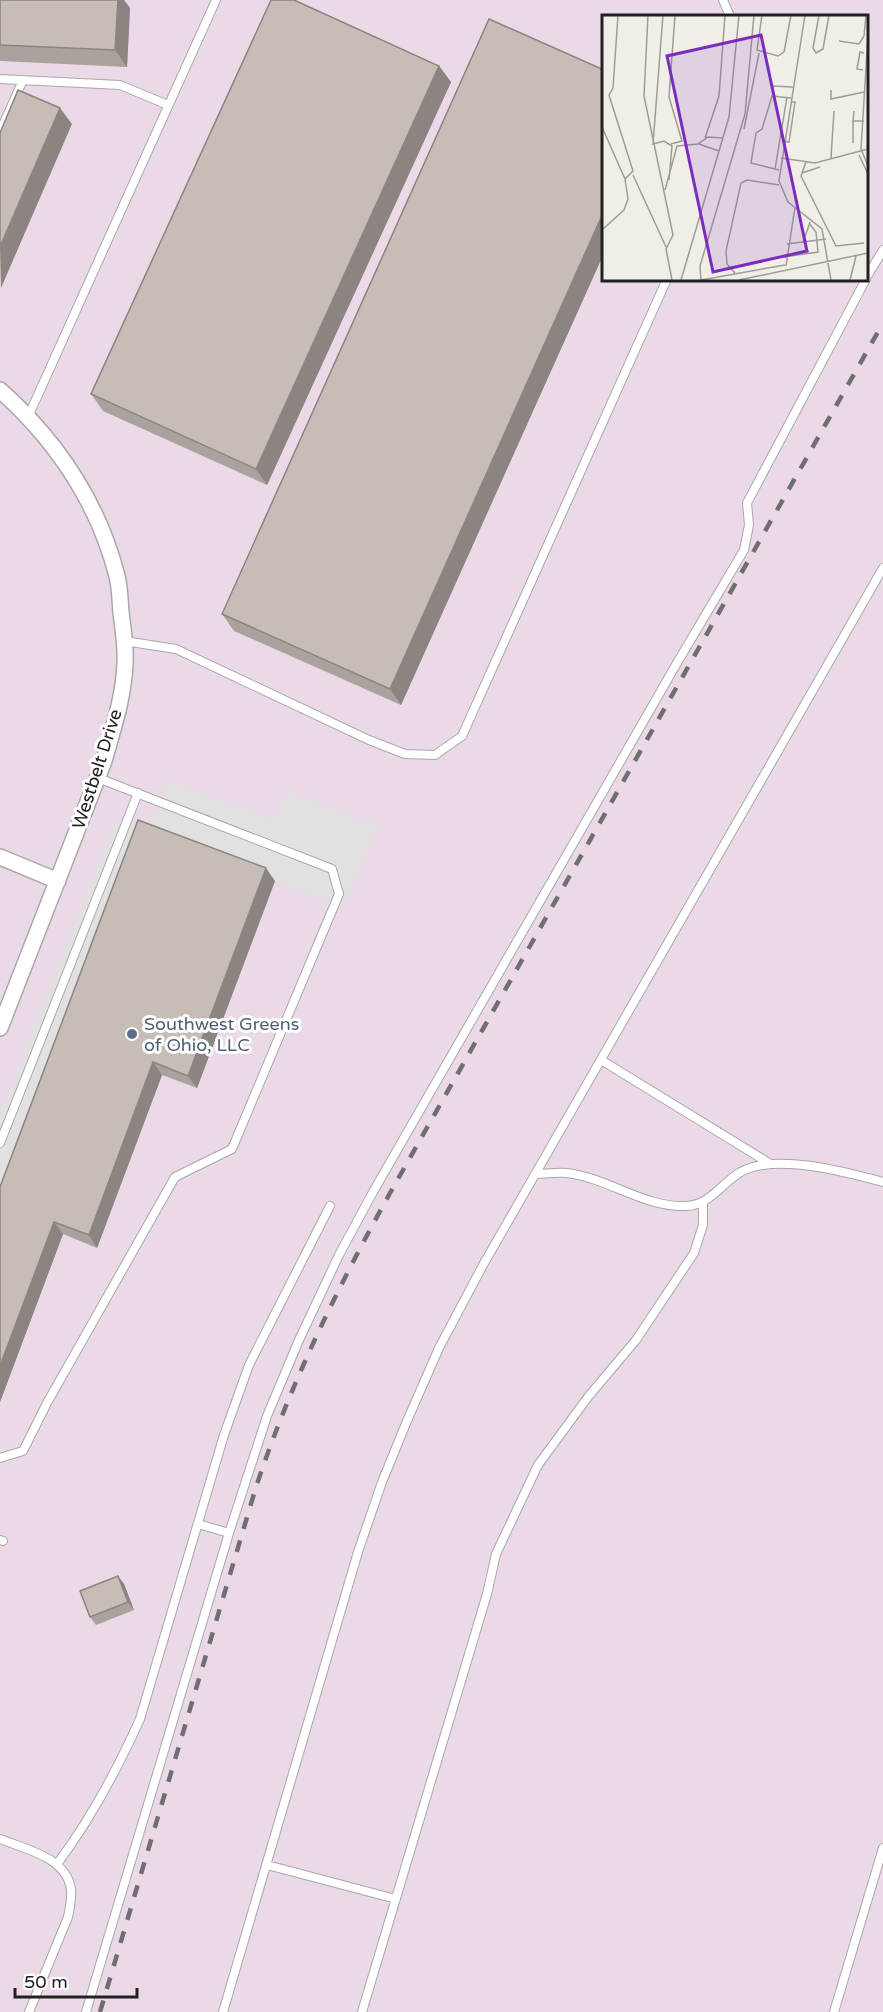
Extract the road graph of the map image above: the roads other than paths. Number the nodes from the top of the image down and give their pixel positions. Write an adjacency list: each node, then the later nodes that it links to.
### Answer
1 (216, 0): 6 (lane)
2 (723, 0): 3 (lane)
3 (730, 15)
4 (0, 79): 5 (lane)
5 (23, 80): 6 (lane); 7 (lane)
6 (168, 105): 13 (lane)
7 (0, 132)
8 (883, 250): 9 (lane)
9 (868, 276)
10 (667, 280): 15 (lane)
11 (865, 280): 30 (lane)
12 (0, 390): 13 (street, Westbelt Drive)
13 (28, 417): 15 (street, Westbelt Drive)
14 (883, 568): 21 (lane)
15 (124, 641): 16 (street, Westbelt Drive)
16 (98, 778): 17 (lane); 19 (street, Westbelt Drive)
17 (138, 793): 22 (lane); 28 (lane)
18 (0, 857): 19 (street)
19 (58, 881): 20 (street, Westbelt Drive)
20 (0, 1028)
21 (601, 1060): 23 (lane); 24 (lane)
22 (0, 1143)
23 (769, 1163): 25 (lane); 26 (lane)
24 (535, 1174): 26 (lane); 34 (lane)
25 (883, 1182)
26 (703, 1202): 35 (lane)
27 (330, 1206): 29 (lane)
28 (0, 1458)
29 (198, 1524): 30 (lane); 33 (lane)
30 (229, 1533): 37 (lane)
31 (0, 1839): 33 (lane)
32 (883, 1848): 40 (lane)
33 (57, 1864): 36 (lane)
34 (267, 1865): 35 (lane); 38 (lane)
35 (396, 1899): 39 (lane)
36 (29, 2012)
37 (86, 2012)
38 (223, 2012)
39 (362, 2012)
40 (834, 2012)

